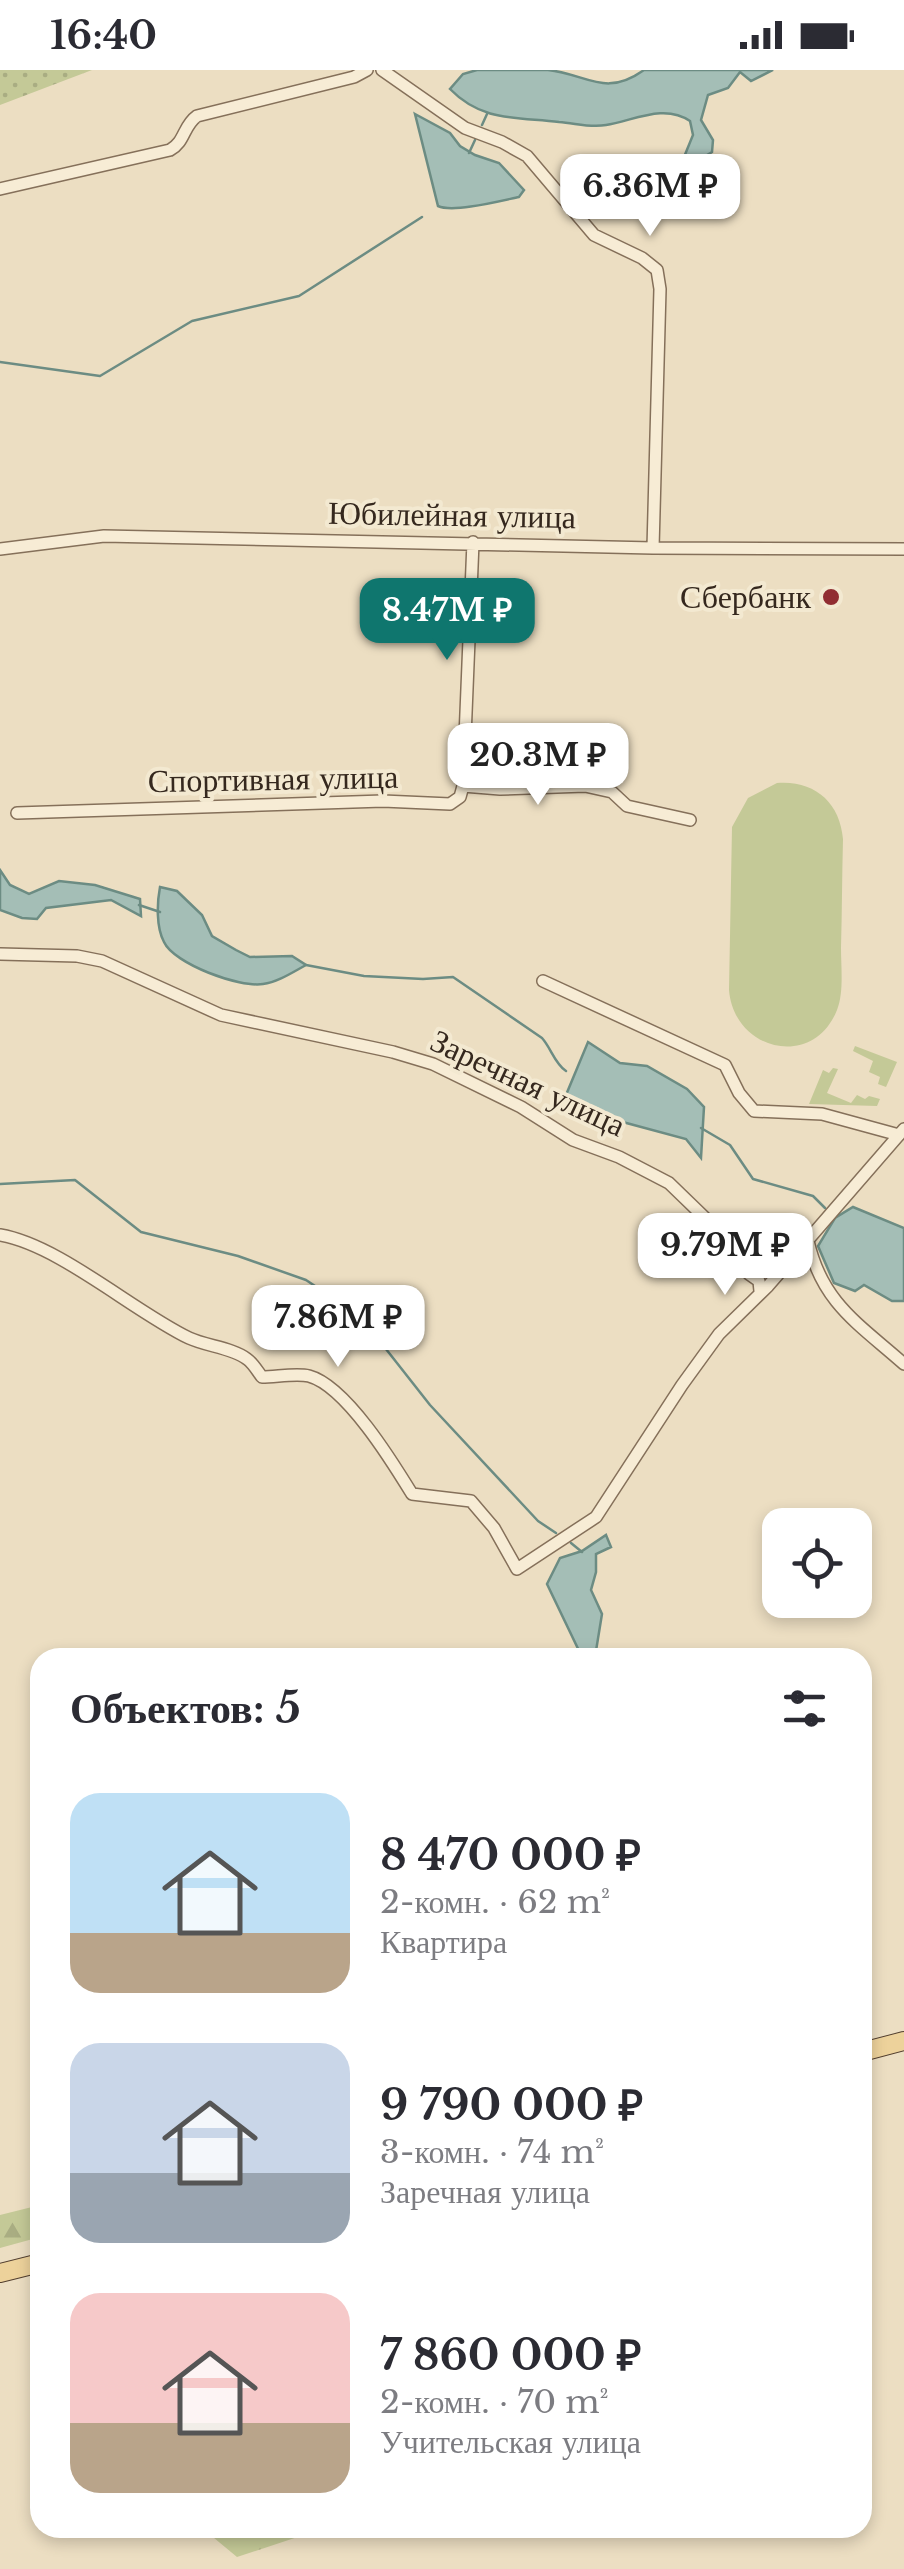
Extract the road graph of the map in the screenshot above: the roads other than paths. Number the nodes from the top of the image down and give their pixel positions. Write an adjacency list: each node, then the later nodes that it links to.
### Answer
1 (367, 70): 3 (street)
2 (382, 70): 6 (street)
3 (356, 73): 4 (street)
4 (0, 189)
5 (473, 542): 6 (street, Юбилейная улица); 7 (street, Юбилейная улица); 9 (street)
6 (652, 548): 8 (street, Юбилейная улица)
7 (0, 549)
8 (904, 549)
9 (463, 786): 10 (street, Спортивная улица); 11 (street, Спортивная улица)
10 (18, 813)
11 (690, 820)
12 (0, 954): 17 (street, Заречная улица)
13 (543, 981): 14 (street)
14 (902, 1132): 16 (street)
15 (0, 1236): 17 (street)
16 (808, 1241): 17 (street); 18 (street)
17 (760, 1292)
18 (904, 1364)
19 (904, 2041): 20 (main road)
20 (872, 2049)
21 (30, 2266): 22 (main road)
22 (0, 2274)

